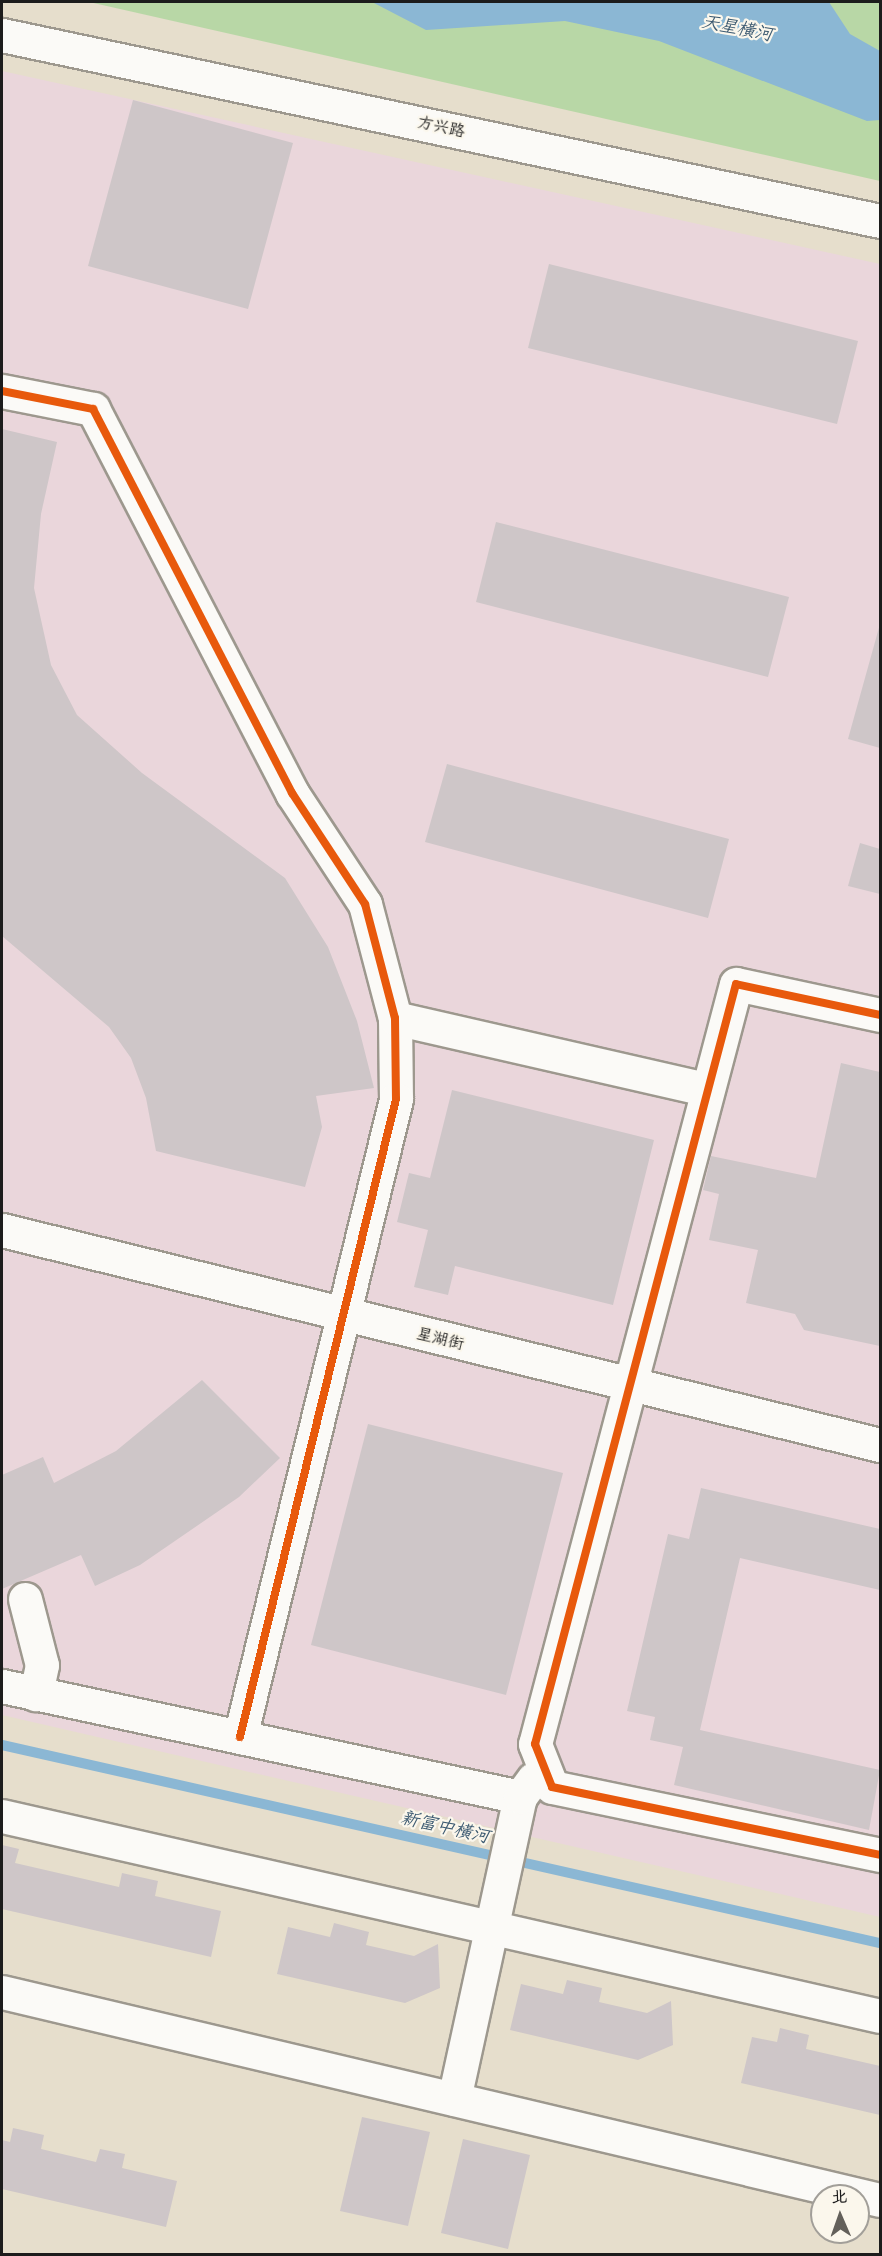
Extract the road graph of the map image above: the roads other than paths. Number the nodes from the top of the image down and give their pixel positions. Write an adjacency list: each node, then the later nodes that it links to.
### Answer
1 (2, 35): 2 (street, 方兴路)
2 (880, 221)
3 (2, 391): 5 (street)
4 (880, 1015): 6 (street)
5 (395, 1018): 6 (street); 8 (street)
6 (705, 1089): 9 (street)
7 (2, 1230): 8 (street, 星湖街)
8 (342, 1315): 9 (street, 星湖街); 14 (street)
9 (631, 1388): 10 (street, 星湖街); 15 (street)
10 (880, 1445)
11 (25, 1599): 13 (street)
12 (2, 1686): 13 (street)
13 (36, 1694): 14 (street)
14 (240, 1737): 16 (street)
15 (543, 1765): 16 (street); 18 (street)
16 (517, 1809): 19 (street)
17 (2, 1815): 19 (street)
18 (880, 1855)
19 (491, 1930): 21 (street); 22 (street)
20 (2, 1992): 22 (street)
21 (880, 2016)
22 (454, 2099): 23 (street)
23 (880, 2200)

